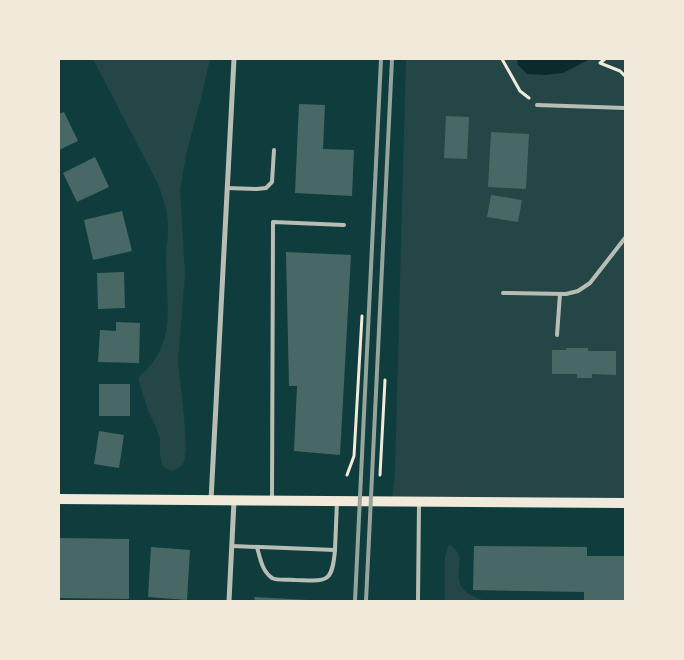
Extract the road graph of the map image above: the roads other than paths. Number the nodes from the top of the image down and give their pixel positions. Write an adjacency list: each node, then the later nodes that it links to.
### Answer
1 (234, 59): 5 (street)
2 (537, 105): 3 (lane)
3 (625, 108)
4 (274, 150): 5 (lane)
5 (227, 188): 12 (street)
6 (344, 225): 14 (lane)
7 (625, 238): 9 (lane)
8 (503, 293): 9 (lane)
9 (560, 294): 10 (lane)
10 (558, 335)
11 (59, 499): 12 (main road)
12 (212, 500): 13 (main road)
13 (234, 501): 14 (main road); 18 (street)
14 (272, 501): 15 (main road)
15 (337, 501): 16 (main road); 20 (lane)
16 (419, 502): 17 (main road); 22 (lane)
17 (625, 503)
18 (232, 546): 19 (lane); 21 (street)
19 (257, 547): 20 (lane); 20 (lane)
20 (335, 550)
21 (229, 601)
22 (418, 601)

